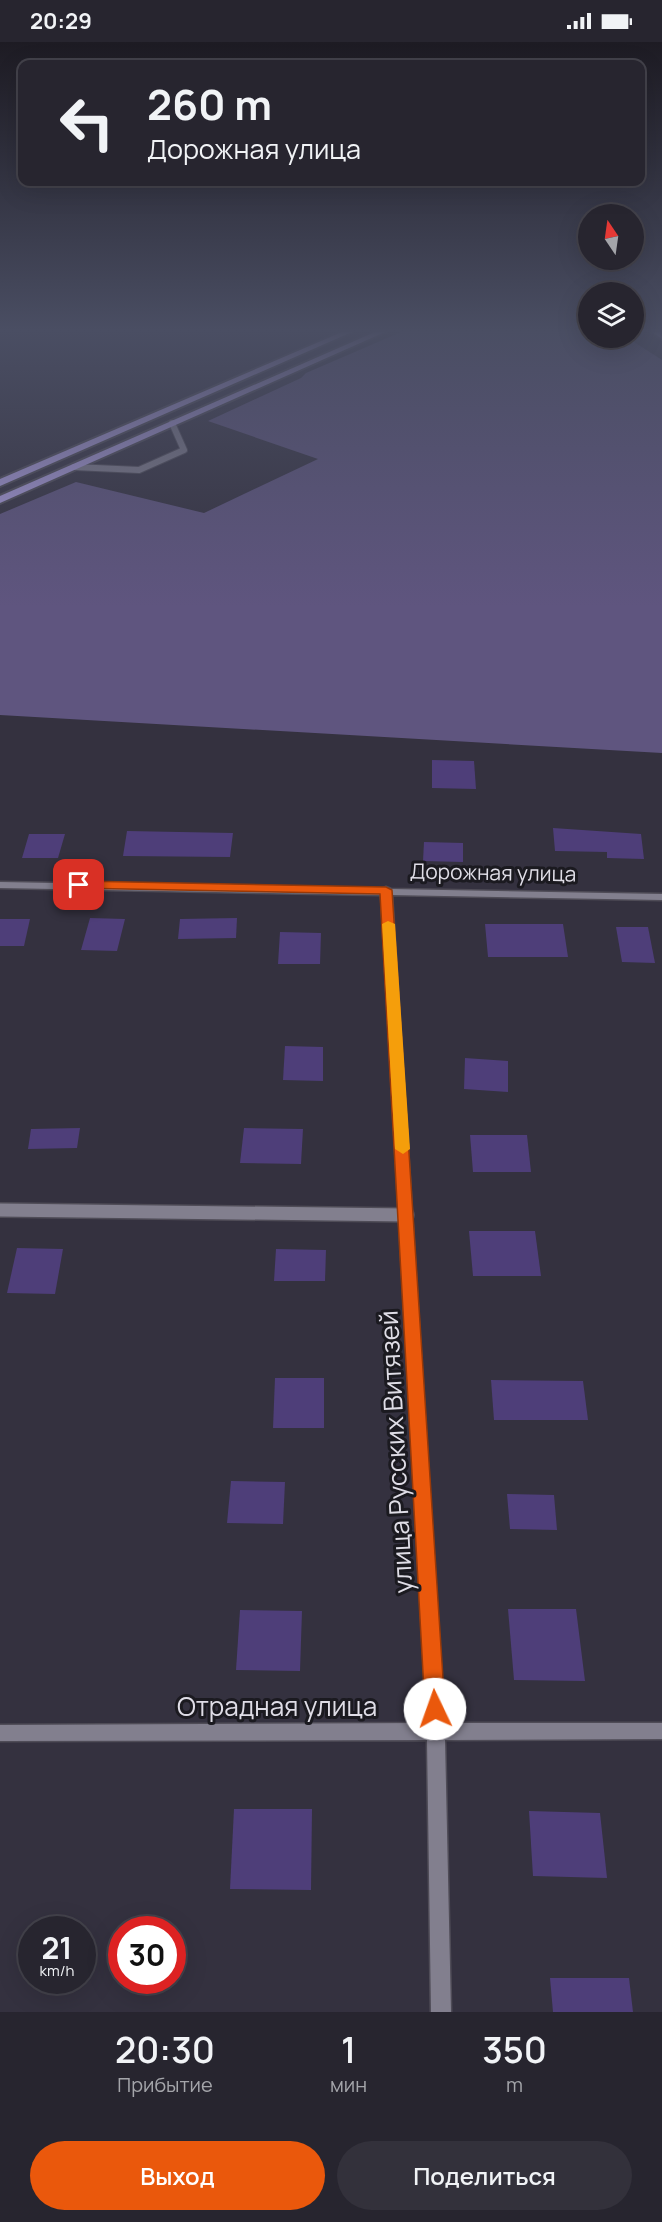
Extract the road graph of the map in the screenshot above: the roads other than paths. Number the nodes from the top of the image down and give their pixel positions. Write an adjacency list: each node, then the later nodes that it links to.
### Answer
1 (136, 424): 5 (highway)
2 (170, 424): 4 (highway)
3 (172, 424): 4 (lane)
4 (74, 467): 6 (highway)
5 (0, 483)
6 (0, 500)
7 (0, 885): 8 (street, Дорожная улица)
8 (386, 890): 9 (street, Дорожная улица); 11 (street, улица Русских Витязей)
9 (662, 897)
10 (0, 1210): 11 (lane)
11 (407, 1215): 14 (street, улица Русских Витязей)
12 (662, 1731): 14 (street, Отрадная улица)
13 (0, 1732): 14 (street, Отрадная улица)
14 (436, 1732): 15 (street, улица Русских Витязей)
15 (441, 2012)

